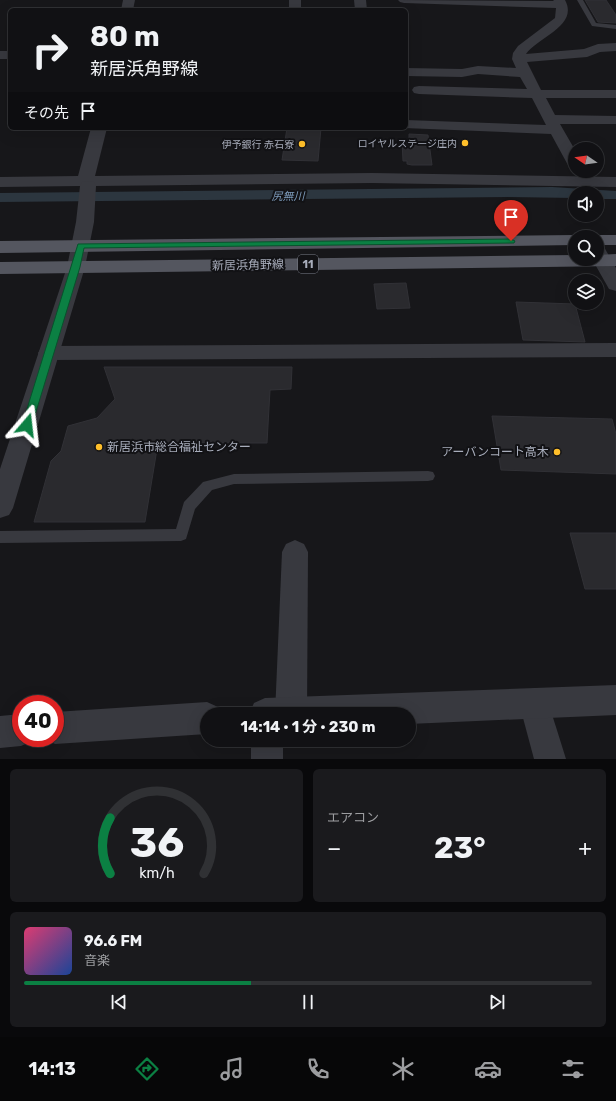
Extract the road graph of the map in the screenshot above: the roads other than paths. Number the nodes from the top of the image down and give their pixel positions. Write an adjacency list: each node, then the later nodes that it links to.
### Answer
1 (404, 0): 3 (street)
2 (580, 0): 4 (lane)
3 (560, 2): 6 (street)
4 (616, 27)
5 (616, 47): 6 (street)
6 (519, 58): 8 (street)
7 (408, 72): 8 (street)
8 (525, 73): 10 (street)
9 (419, 90): 10 (street)
10 (536, 94): 11 (street); 14 (street)
11 (616, 94)
12 (616, 120): 14 (street)
13 (408, 124): 14 (street)
14 (554, 124): 16 (street)
15 (99, 130): 20 (street)
16 (568, 151)
17 (568, 176): 20 (street)
18 (586, 178): 21 (street)
19 (0, 182): 20 (street)
20 (87, 184): 25 (street)
21 (613, 188)
22 (568, 240): 25 (main road, 新居浜角野線 / 11)
23 (604, 240): 24 (main road)
24 (616, 240)
25 (81, 246): 26 (main road, 新居浜角野線 / 11); 28 (street)
26 (0, 247)
27 (605, 257): 28 (main road, 新居浜角野線 / 11); 30 (street)
28 (76, 267): 29 (main road, 新居浜角野線 / 11); 32 (street)
29 (0, 268)
30 (616, 285)
31 (616, 350): 32 (street)
32 (50, 353): 34 (street)
33 (428, 476): 35 (lane)
34 (0, 508)
35 (0, 537)
36 (295, 552): 39 (street)
37 (616, 700): 38 (street)
38 (534, 703): 40 (street); 47 (street)
39 (292, 707)
40 (416, 708)
41 (200, 718): 42 (street)
42 (64, 727)
43 (12, 731): 44 (street)
44 (0, 732)
45 (267, 747): 46 (street)
46 (267, 759)
47 (550, 759)

